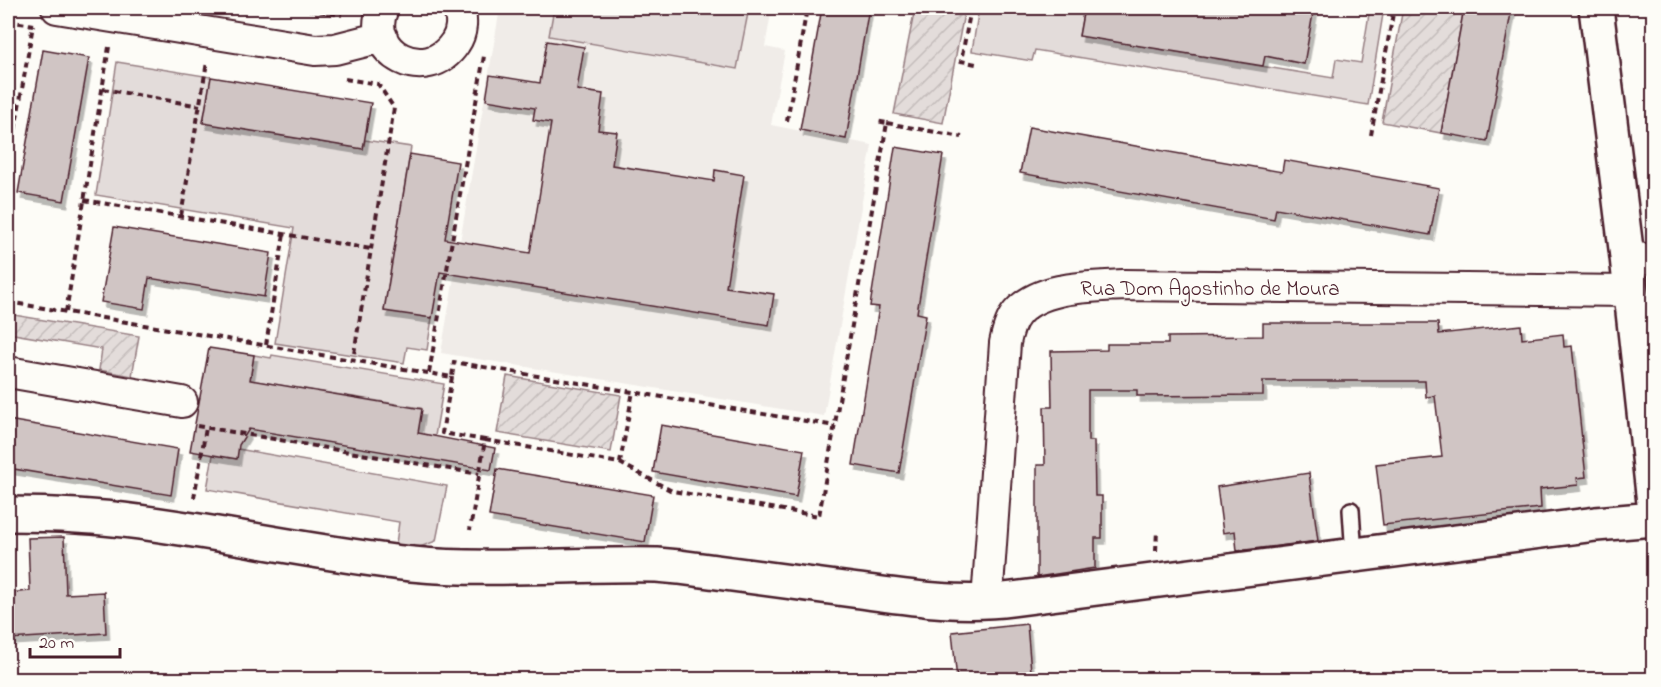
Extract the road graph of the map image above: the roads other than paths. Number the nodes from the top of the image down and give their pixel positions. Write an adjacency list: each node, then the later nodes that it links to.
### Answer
1 (383, 8): 5 (street)
2 (458, 8): 5 (street)
3 (1596, 8): 6 (street)
4 (50, 17): 5 (street)
5 (382, 37)
6 (1640, 258): 7 (street)
7 (1630, 291): 11 (street); 17 (street, Rua Dom Agostinho de Moura)
8 (8, 372): 9 (street)
9 (188, 414)
10 (8, 492): 15 (street)
11 (1653, 503)
12 (1351, 510): 16 (lane)
13 (8, 513): 15 (street)
14 (1653, 519): 16 (street)
15 (188, 529): 17 (street)
16 (1354, 555): 17 (street)
17 (987, 602)

